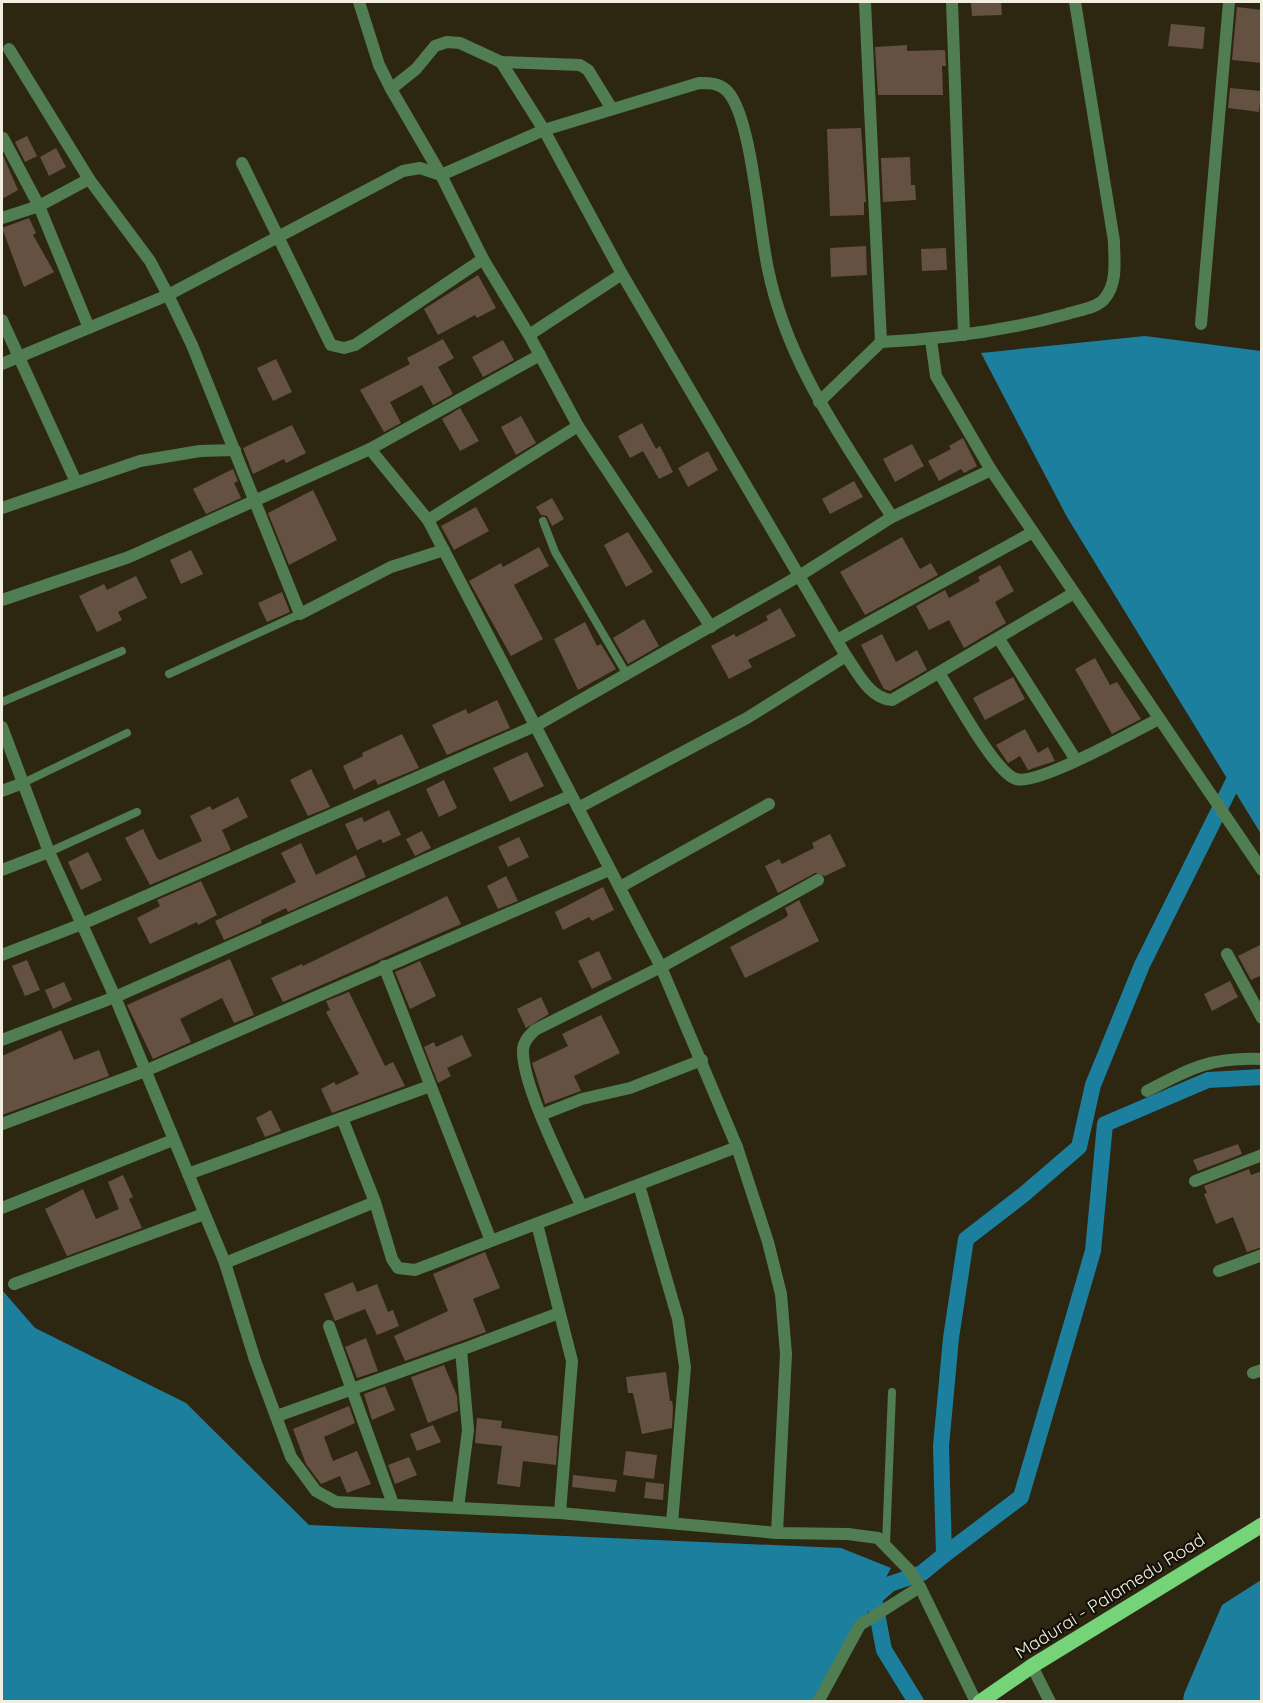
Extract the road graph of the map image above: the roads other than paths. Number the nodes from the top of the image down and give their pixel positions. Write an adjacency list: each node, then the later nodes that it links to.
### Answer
1 (359, 2): 8 (street)
2 (866, 2): 27 (street)
3 (952, 2): 25 (street)
4 (1076, 2): 25 (street)
5 (1229, 2): 22 (street)
6 (9, 49): 14 (street)
7 (501, 62): 8 (street); 9 (street); 10 (street)
8 (391, 89): 13 (street)
9 (612, 109): 10 (street); 31 (street)
10 (544, 130): 13 (street); 19 (street)
11 (3, 138): 15 (street)
12 (242, 162): 17 (street)
13 (441, 175): 17 (street); 18 (street)
14 (89, 179): 15 (street); 20 (street)
15 (39, 206): 16 (street); 23 (street)
16 (2, 218)
17 (277, 237): 18 (street); 20 (street)
18 (483, 259): 24 (street)
19 (622, 274): 24 (street); 44 (street)
20 (168, 295): 23 (street); 33 (street)
21 (2, 320): 29 (street)
22 (1201, 324)
23 (89, 328): 29 (street)
24 (529, 335): 28 (street)
25 (964, 335): 26 (street)
26 (931, 340): 27 (street); 35 (street)
27 (881, 342): 31 (street)
28 (540, 356): 32 (street); 34 (street)
29 (18, 358): 30 (street); 36 (street)
30 (2, 364)
31 (819, 402): 39 (street)
32 (578, 426): 40 (street); 48 (street)
33 (235, 450): 36 (street); 37 (street)
34 (370, 450): 37 (street); 40 (street)
35 (991, 470): 39 (street); 42 (street)
36 (76, 482): 38 (street)
37 (255, 501): 46 (street); 47 (street)
38 (2, 508)
39 (892, 517): 44 (street)
40 (428, 520): 43 (street)
41 (543, 521): 54 (lane)
42 (1033, 532): 45 (street); 50 (street)
43 (444, 550): 47 (street); 58 (street)
44 (799, 576): 48 (street); 50 (street)
45 (1074, 593): 49 (street); 57 (street)
46 (2, 600)
47 (300, 615): 55 (lane)
48 (711, 627): 54 (street)
49 (999, 639): 53 (street); 61 (street)
50 (837, 640): 52 (street)
51 (123, 651): 56 (lane)
52 (846, 656): 53 (street); 66 (street)
53 (939, 672): 61 (street)
54 (626, 673): 58 (street)
55 (169, 674)
56 (2, 702)
57 (1159, 719): 61 (street); 71 (street)
58 (537, 725): 64 (street); 74 (street)
59 (2, 727): 62 (street)
60 (127, 733): 62 (lane)
61 (1076, 760)
62 (23, 783): 63 (street); 68 (street)
63 (2, 791)
64 (570, 796): 66 (street); 79 (street)
65 (769, 804): 73 (street)
66 (578, 808): 70 (street)
67 (138, 812): 68 (lane)
68 (49, 852): 69 (street); 74 (street)
69 (2, 870)
70 (609, 870): 73 (street); 77 (street)
71 (1262, 870)
72 (818, 880): 78 (street)
73 (620, 887): 78 (street)
74 (82, 924): 76 (street); 79 (street)
75 (1227, 954): 80 (street)
76 (2, 955)
77 (384, 966): 84 (street); 85 (street)
78 (661, 967): 83 (street); 87 (street)
79 (115, 997): 81 (street); 84 (street)
80 (1262, 1018)
81 (2, 1040)
82 (1262, 1059): 86 (street)
83 (702, 1060): 87 (street); 91 (street)
84 (145, 1071): 89 (street); 90 (street)
85 (430, 1086): 88 (street); 101 (street)
86 (1147, 1091)
87 (541, 1115): 97 (street)
88 (342, 1118): 93 (street); 96 (street)
89 (2, 1124)
90 (173, 1140): 93 (street); 98 (street)
91 (737, 1147): 95 (street); 117 (street)
92 (1262, 1155): 94 (street)
93 (188, 1174): 99 (street)
94 (1195, 1181)
95 (639, 1185): 97 (street); 115 (street)
96 (375, 1202): 101 (street); 103 (street)
97 (581, 1205): 100 (street)
98 (2, 1208)
99 (204, 1214): 103 (street); 105 (street)
100 (537, 1224): 101 (street); 106 (street)
101 (491, 1241)
102 (1262, 1255): 104 (street)
103 (225, 1263): 111 (street)
104 (1219, 1271)
105 (14, 1284)
106 (559, 1313): 108 (street); 114 (street)
107 (329, 1326): 109 (street)
108 (461, 1350): 109 (street); 113 (street)
109 (352, 1391): 111 (street); 112 (street)
110 (892, 1392): 118 (lane)
111 (277, 1416): 112 (street)
112 (393, 1504): 113 (street)
113 (458, 1508): 114 (street)
114 (560, 1513): 115 (street)
115 (672, 1523): 117 (street)
116 (1262, 1525): 120 (main road, Madurai - Palamedu Road)
117 (777, 1533): 118 (street)
118 (886, 1544): 119 (street)
119 (920, 1587): 121 (street); 122 (street)
120 (1032, 1666): 122 (main road, Madurai - Palamedu Road); 123 (street)
121 (818, 1701)
122 (978, 1701)
123 (1050, 1701)

